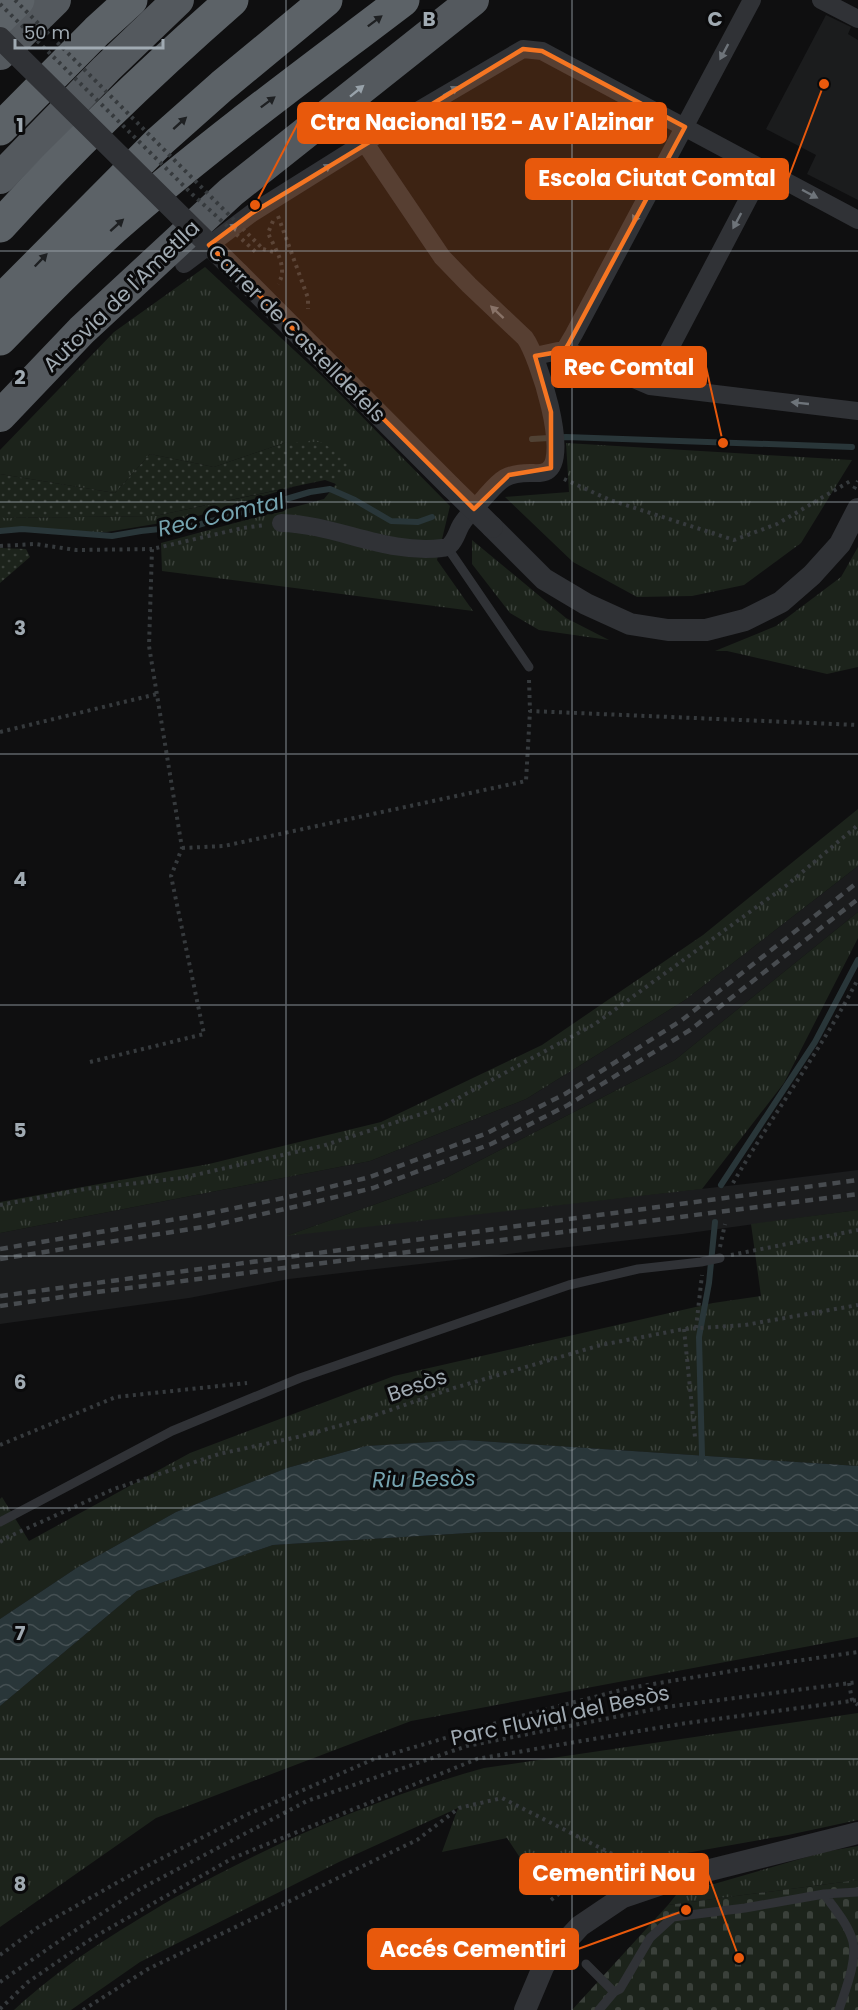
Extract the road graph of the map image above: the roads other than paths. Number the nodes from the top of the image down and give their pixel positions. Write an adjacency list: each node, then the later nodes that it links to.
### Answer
1 (17, 0): 11 (highway)
2 (55, 0): 14 (highway)
3 (131, 0): 16 (highway)
4 (178, 0): 19 (highway)
5 (232, 0): 21 (highway)
6 (326, 0): 23 (highway, one-way to 6)
7 (403, 0): 25 (highway, one-way to 7)
8 (473, 0): 24 (highway, Autovia de l'Ametlla, one-way to 8)
9 (752, 0): 15 (street, one-way to 15)
10 (821, 0): 12 (street)
11 (0, 18)
12 (858, 19)
13 (0, 38): 31 (street, Carrer de Castelldefels, bridge)
14 (0, 54)
15 (685, 127): 17 (street, one-way to 15); 18 (street); 26 (street, one-way to 26)
16 (0, 129)
17 (365, 143): 22 (street, one-way to 17); 27 (street, one-way to 17)
18 (764, 169): 20 (street, one-way to 20); 28 (street, one-way to 28)
19 (0, 178)
20 (858, 220)
21 (0, 225)
22 (184, 264): 24 (highway)
23 (0, 302)
24 (82, 330): 30 (highway, Autovia de l'Ametlla)
25 (0, 339)
26 (564, 351): 27 (street); 28 (street)
27 (535, 356): 33 (street)
28 (650, 386): 29 (street, one-way to 28)
29 (858, 411)
30 (0, 416)
31 (853, 503)
32 (281, 523): 33 (street)
33 (447, 547): 34 (lane)
34 (529, 667)
35 (720, 1258): 36 (lane)
36 (0, 1522)
37 (858, 1833): 42 (street)
38 (858, 1892): 39 (lane)
39 (824, 1894): 41 (lane); 44 (lane)
40 (586, 1964): 41 (lane)
41 (614, 1992): 43 (lane)
42 (525, 2010)
43 (599, 2010)
44 (839, 2010)

